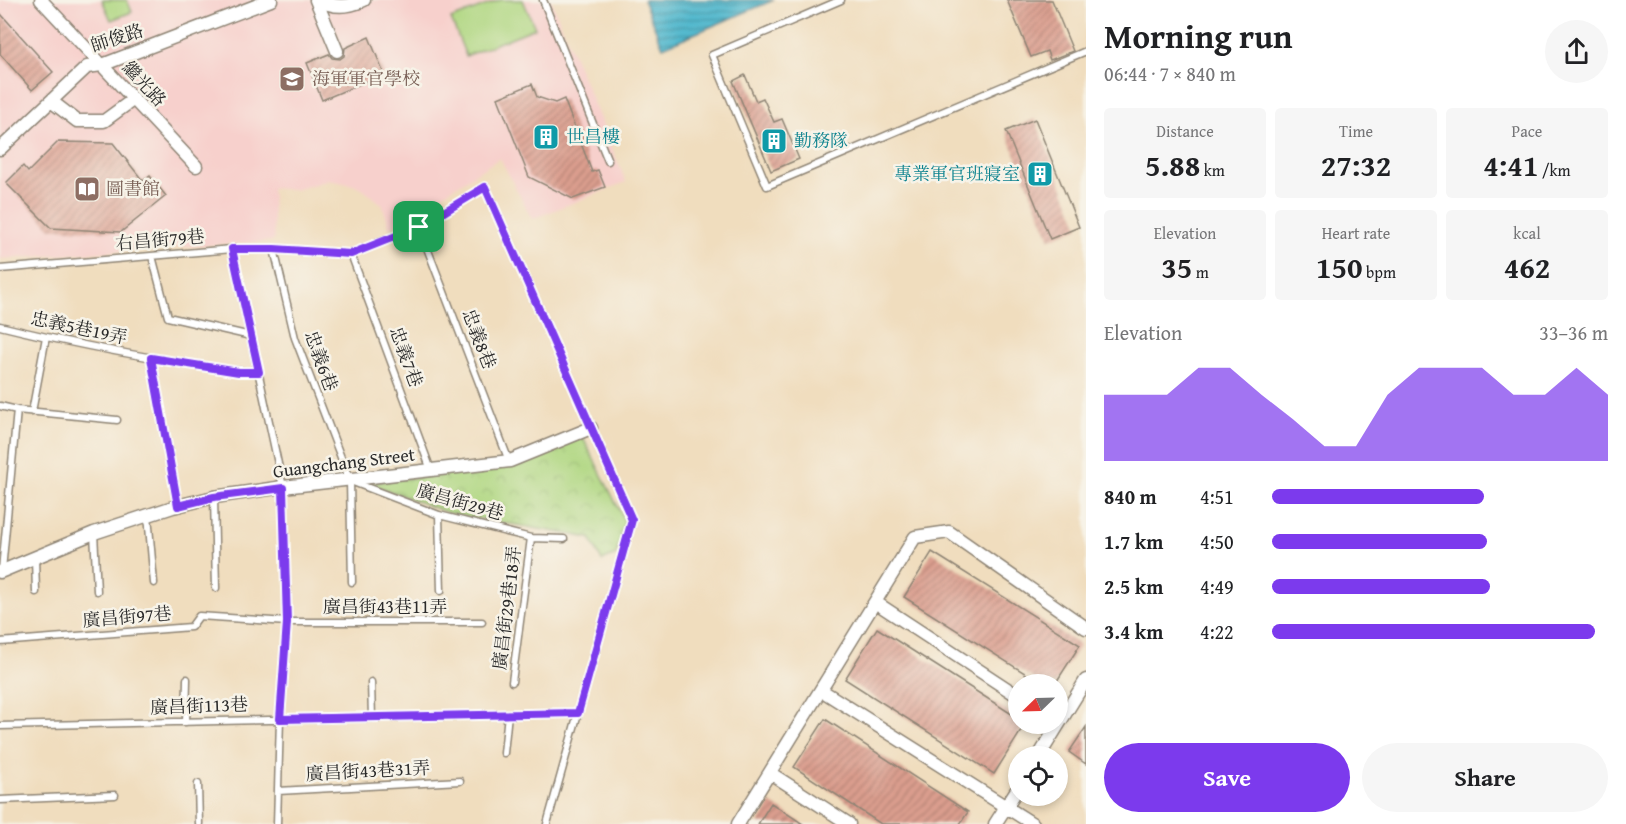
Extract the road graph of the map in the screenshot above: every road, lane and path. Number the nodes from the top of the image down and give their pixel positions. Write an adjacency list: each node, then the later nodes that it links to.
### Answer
1 (41, 0): 9 (street, 繼光路)
2 (271, 0): 9 (street, 師俊路)
3 (318, 0): 4 (street); 7 (street)
4 (364, 0)
5 (543, 0): 13 (lane)
6 (841, 0): 8 (lane)
7 (337, 51)
8 (1086, 51)
9 (102, 65): 10 (street, 繼光路); 11 (street, 師俊路)
10 (134, 99): 11 (street); 14 (street, 繼光路)
11 (51, 101): 12 (street, 師俊路)
12 (0, 149)
13 (608, 161)
14 (196, 166)
15 (419, 227): 18 (lane, 右昌街79巷); 30 (lane, 右昌街79巷); 31 (lane, 忠義8巷)
16 (232, 249): 17 (lane, 右昌街79巷); 19 (lane, 右昌街79巷); 22 (lane)
17 (274, 249): 18 (lane, 右昌街79巷); 33 (lane, 忠義6巷)
18 (351, 254): 32 (lane, 忠義7巷)
19 (152, 256): 20 (lane, 右昌街79巷); 22 (lane)
20 (0, 269)
21 (0, 326): 23 (lane, 忠義5巷19弄)
22 (251, 336): 25 (lane)
23 (46, 338): 24 (lane, 忠義5巷19弄); 28 (lane)
24 (151, 358): 25 (lane, 忠義5巷19弄); 36 (lane)
25 (259, 372): 34 (lane)
26 (0, 406): 27 (lane)
27 (17, 410): 28 (lane); 38 (lane)
28 (32, 411): 29 (lane)
29 (117, 420)
30 (591, 428): 31 (street, Guangchang Street); 64 (lane)
31 (510, 461): 32 (street, Guangchang Street)
32 (432, 471): 33 (street, Guangchang Street)
33 (350, 481): 34 (street, Guangchang Street); 40 (lane, 廣昌街29巷); 46 (lane, 忠義6巷)
34 (283, 488): 35 (street, Guangchang Street); 53 (lane)
35 (214, 497): 36 (street, Guangchang Street); 48 (lane)
36 (178, 506): 39 (street, Guangchang Street)
37 (0, 507): 38 (lane)
38 (8, 509): 45 (lane)
39 (148, 515): 41 (street, Guangchang Street); 47 (lane)
40 (439, 515): 42 (lane, 廣昌街29巷); 50 (lane)
41 (94, 533): 44 (street, Guangchang Street); 49 (lane)
42 (531, 538): 43 (lane, 廣昌街29巷); 60 (lane, 廣昌街29巷18弄)
43 (564, 539)
44 (36, 556): 45 (street, Guangchang Street); 51 (lane)
45 (1, 571)
46 (352, 582)
47 (154, 583)
48 (216, 588)
49 (97, 591)
50 (441, 591)
51 (36, 592)
52 (875, 602): 55 (street); 61 (street); 62 (street)
53 (287, 622): 54 (lane, 廣昌街43巷11弄); 56 (lane, 廣昌街97巷); 67 (lane)
54 (482, 622)
55 (1086, 628)
56 (0, 642)
57 (187, 679): 68 (lane)
58 (1086, 681): 63 (street)
59 (371, 682): 66 (lane)
60 (512, 682)
61 (1008, 689)
62 (821, 690): 71 (street); 78 (street)
63 (1068, 708)
64 (578, 713): 65 (lane, 廣昌街113巷); 81 (lane)
65 (508, 714): 66 (lane, 廣昌街113巷); 70 (lane)
66 (372, 718): 67 (lane, 廣昌街113巷)
67 (280, 719): 68 (lane, 廣昌街113巷); 74 (lane)
68 (186, 722): 69 (lane, 廣昌街113巷)
69 (0, 726)
70 (504, 753)
71 (770, 773): 82 (street); 83 (street)
72 (460, 781): 74 (lane, 廣昌街43巷31弄)
73 (198, 784): 79 (lane)
74 (278, 791): 80 (lane)
75 (115, 795): 76 (lane)
76 (0, 800)
77 (1008, 804): 78 (street)
78 (1006, 807): 84 (street); 85 (street)
79 (199, 824)
80 (277, 824)
81 (547, 824)
82 (738, 824)
83 (849, 824)
84 (995, 824)
85 (1033, 824)

